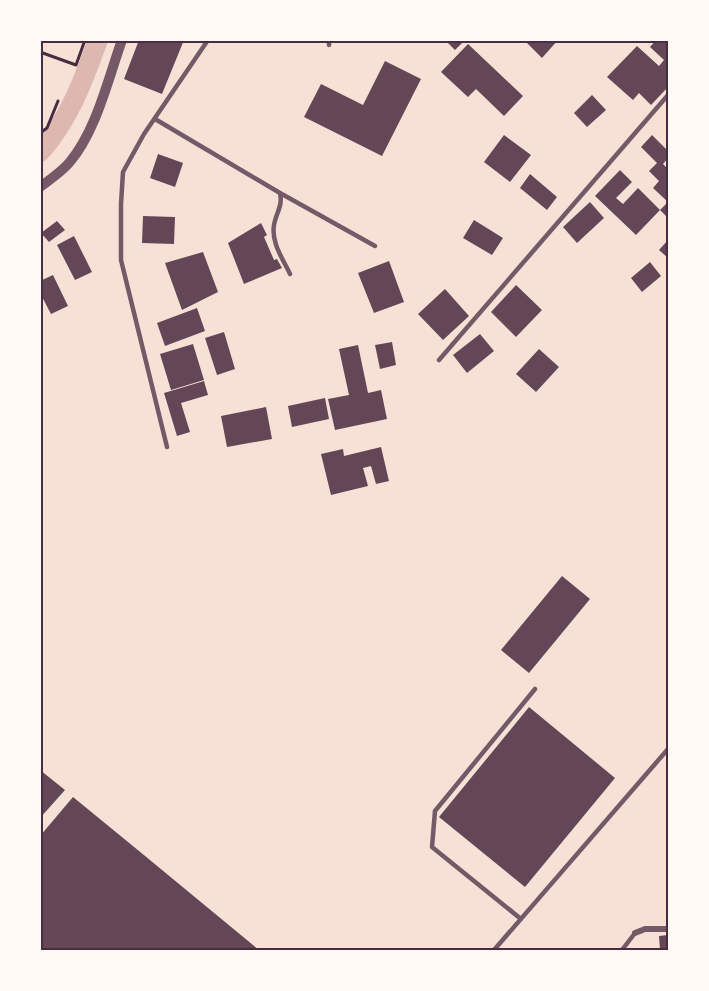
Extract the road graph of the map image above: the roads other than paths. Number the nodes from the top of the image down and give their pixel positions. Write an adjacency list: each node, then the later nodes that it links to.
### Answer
1 (122, 40): 5 (street)
2 (208, 40): 4 (lane)
3 (669, 96): 9 (lane)
4 (154, 119): 6 (lane); 10 (lane)
5 (40, 187)
6 (280, 193): 7 (lane); 8 (lane)
7 (375, 246)
8 (290, 274)
9 (439, 360)
10 (167, 447)
11 (535, 689): 13 (lane)
12 (669, 750): 13 (lane)
13 (521, 919): 16 (lane)
14 (669, 929): 15 (street)
15 (635, 933): 17 (lane)
16 (494, 951)
17 (622, 951)

